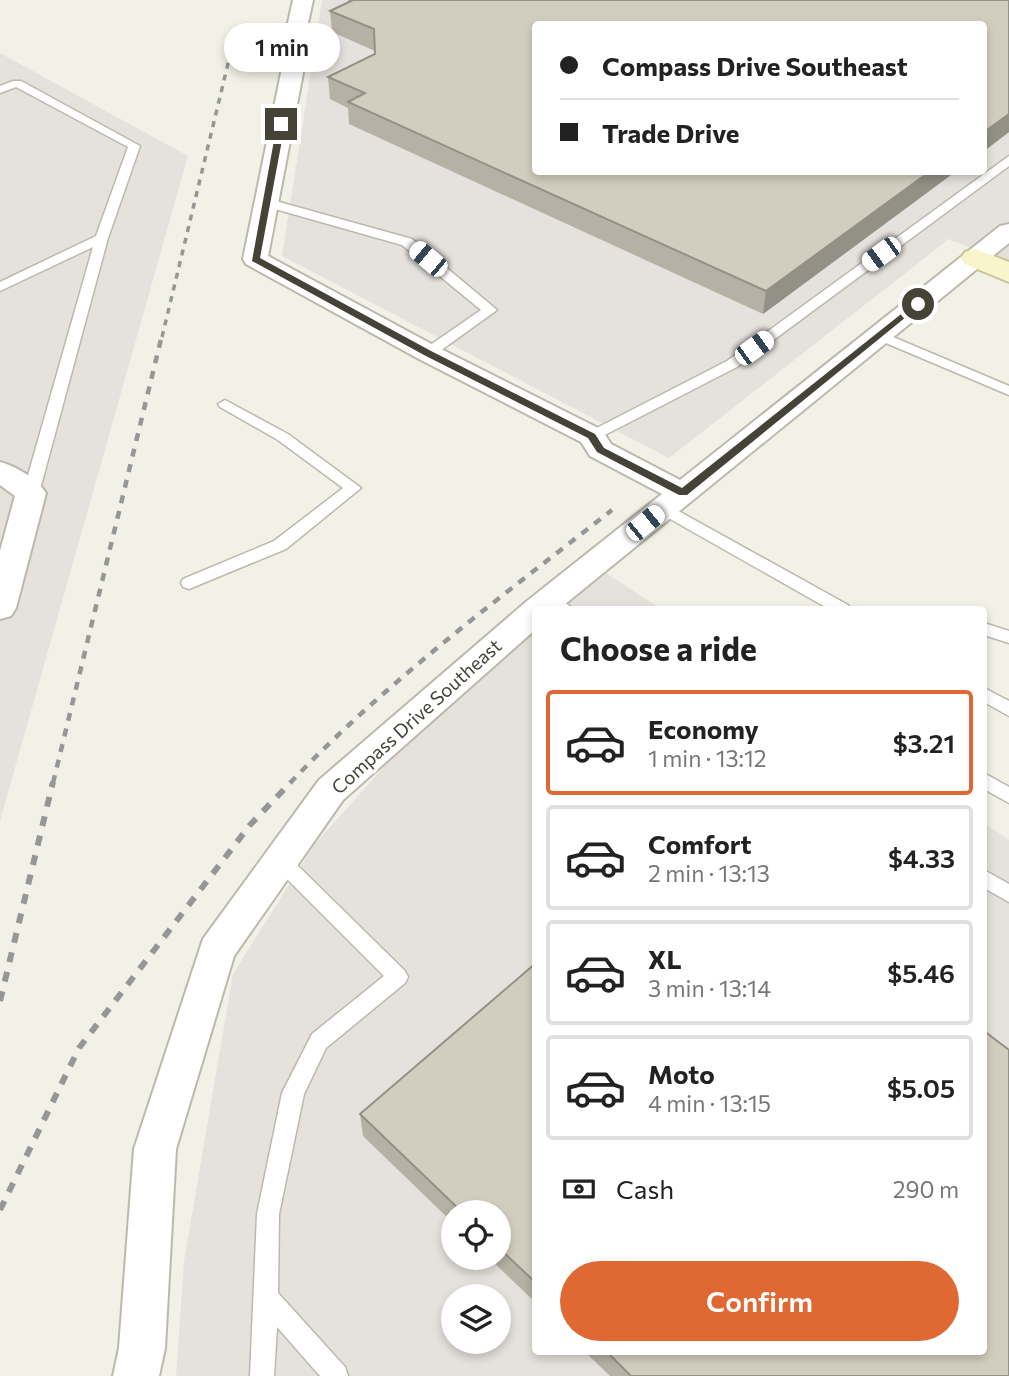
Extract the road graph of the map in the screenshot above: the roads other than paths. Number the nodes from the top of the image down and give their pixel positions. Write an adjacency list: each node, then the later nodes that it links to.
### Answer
1 (303, 0): 4 (street)
2 (0, 90): 6 (lane)
3 (1009, 160): 14 (lane)
4 (265, 202): 11 (street); 11 (lane)
5 (1009, 231): 7 (street, Compass Drive Southeast)
6 (102, 237): 9 (lane); 16 (lane)
7 (975, 258): 8 (street); 10 (street, Compass Drive Southeast)
8 (1009, 273)
9 (0, 288)
10 (879, 335): 12 (lane); 17 (street, Compass Drive Southeast)
11 (428, 353): 14 (street)
12 (1009, 390)
13 (225, 404): 18 (lane)
14 (592, 436): 17 (street)
15 (0, 471): 16 (street)
16 (31, 494): 21 (street)
17 (673, 501): 19 (street, Compass Drive Southeast); 20 (lane)
18 (189, 583)
19 (549, 606)
20 (837, 606)
21 (0, 608)
22 (532, 620): 29 (street, Compass Drive Southeast)
23 (987, 630): 24 (lane)
24 (1009, 638)
25 (987, 696): 26 (lane)
26 (1009, 709)
27 (987, 782): 28 (lane)
28 (1009, 796)
29 (281, 861): 32 (lane); 33 (street, Compass Drive Southeast)
30 (987, 880): 31 (lane)
31 (1009, 894)
32 (266, 1297): 34 (lane); 35 (lane)
33 (136, 1376)
34 (262, 1376)
35 (337, 1376)

